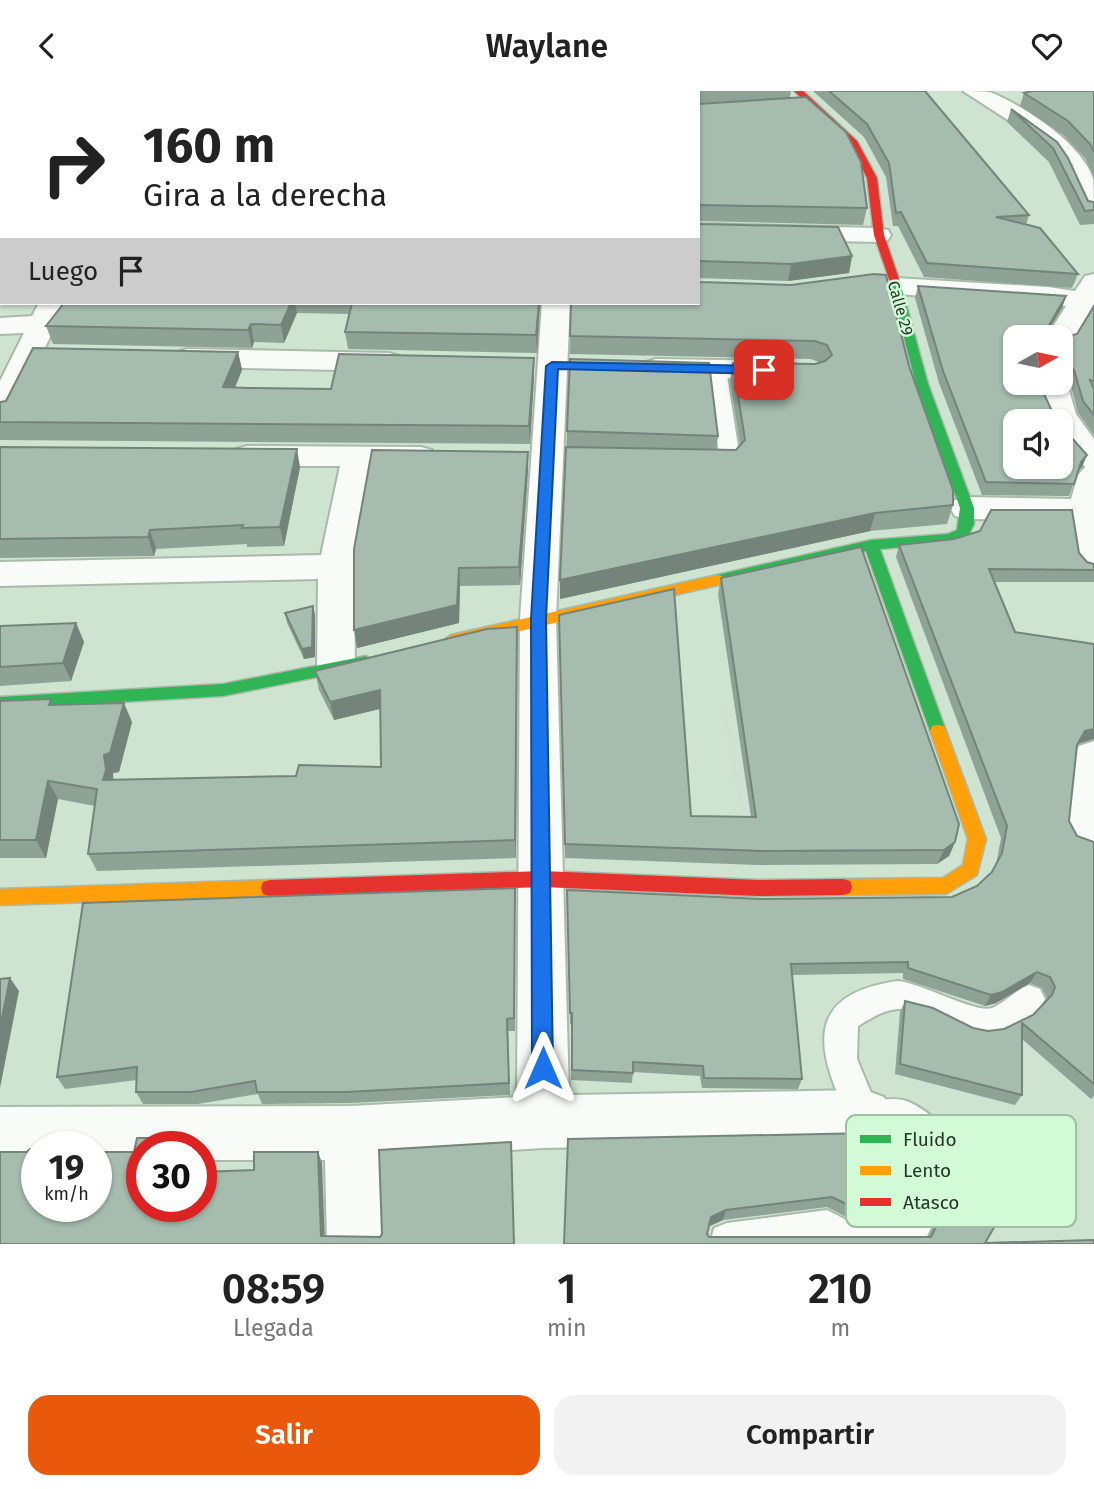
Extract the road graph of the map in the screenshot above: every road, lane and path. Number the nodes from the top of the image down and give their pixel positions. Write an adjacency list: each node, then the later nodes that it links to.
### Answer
1 (973, 91): 4 (street)
2 (1028, 96): 4 (street)
3 (798, 101): 7 (street, Calle 29)
4 (993, 103): 5 (street)
5 (1094, 209)
6 (700, 231): 7 (street)
7 (879, 235): 8 (street, Calle 29)
8 (886, 282): 9 (street); 27 (street, Calle 29)
9 (1089, 291): 12 (street)
10 (556, 305): 33 (street)
11 (47, 314): 13 (street); 20 (street)
12 (1066, 325)
13 (0, 326)
14 (166, 357): 15 (street)
15 (414, 363)
16 (635, 367): 17 (street)
17 (718, 369): 18 (street); 25 (lane)
18 (811, 371)
19 (1054, 395): 24 (street)
20 (0, 412)
21 (220, 455): 22 (street)
22 (358, 457): 23 (street); 31 (street)
23 (453, 457)
24 (1094, 460)
25 (692, 462)
26 (1094, 475): 28 (street)
27 (967, 508): 28 (street); 29 (street)
28 (1084, 510): 30 (street)
29 (871, 545): 33 (street); 42 (street)
30 (1094, 564)
31 (336, 567): 32 (street); 36 (street)
32 (0, 574)
33 (538, 619): 34 (street); 41 (street)
34 (430, 646)
35 (376, 660): 36 (street)
36 (336, 670): 37 (street)
37 (0, 703)
38 (723, 705): 42 (path)
39 (1094, 757): 40 (street)
40 (1087, 833)
41 (542, 879): 42 (street); 43 (street); 47 (street)
42 (758, 888)
43 (0, 897)
44 (1029, 999): 45 (lane)
45 (865, 1115)
46 (846, 1116): 47 (street)
47 (543, 1122): 48 (street)
48 (351, 1133): 49 (street); 52 (street)
49 (0, 1134)
50 (913, 1227): 51 (lane)
51 (723, 1241)
52 (355, 1244)

